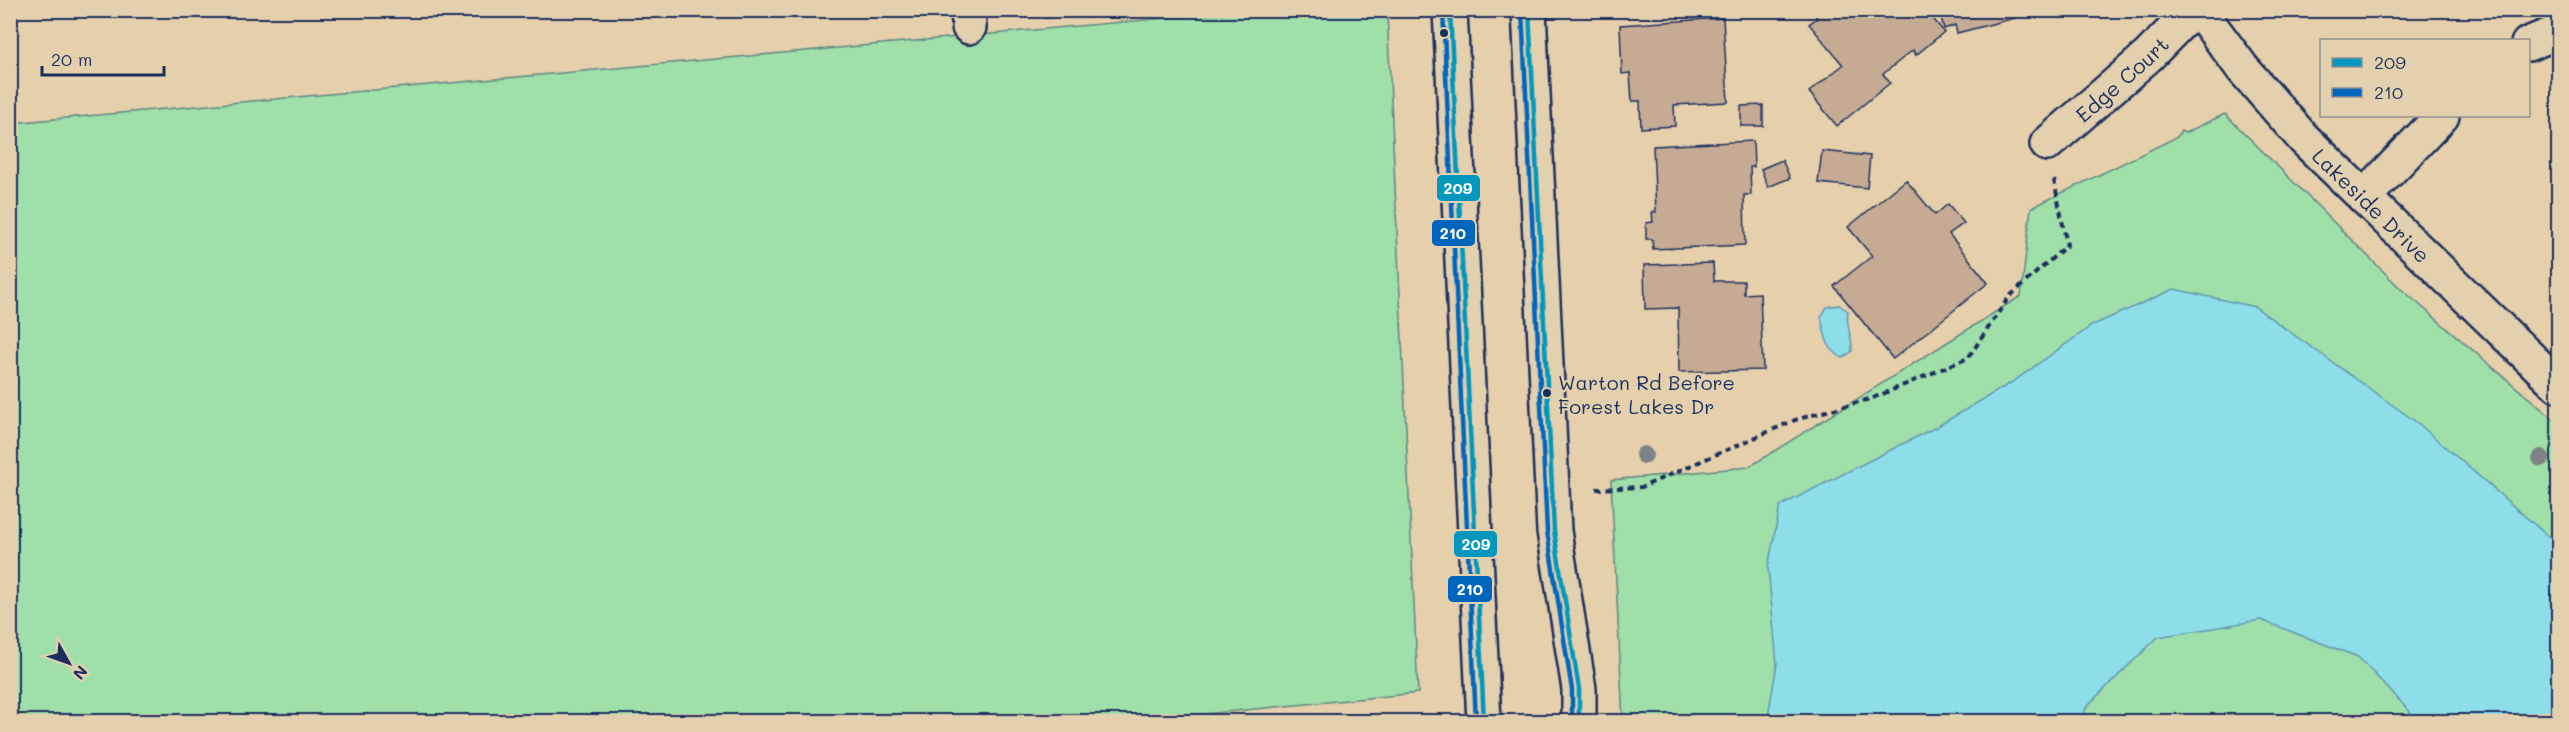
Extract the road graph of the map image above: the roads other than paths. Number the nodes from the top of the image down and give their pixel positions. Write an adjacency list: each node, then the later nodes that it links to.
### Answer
1 (1450, 10): 11 (main road)
2 (1528, 10): 12 (main road)
3 (2193, 10): 8 (main road, Edge Court)
4 (2199, 10): 9 (main road, Lakeside Drive)
5 (2559, 32): 6 (main road)
6 (2530, 44)
7 (2441, 117): 9 (main road)
8 (2047, 144)
9 (2364, 197): 10 (main road, Lakeside Drive)
10 (2559, 385)
11 (1484, 722)
12 (1579, 722)

